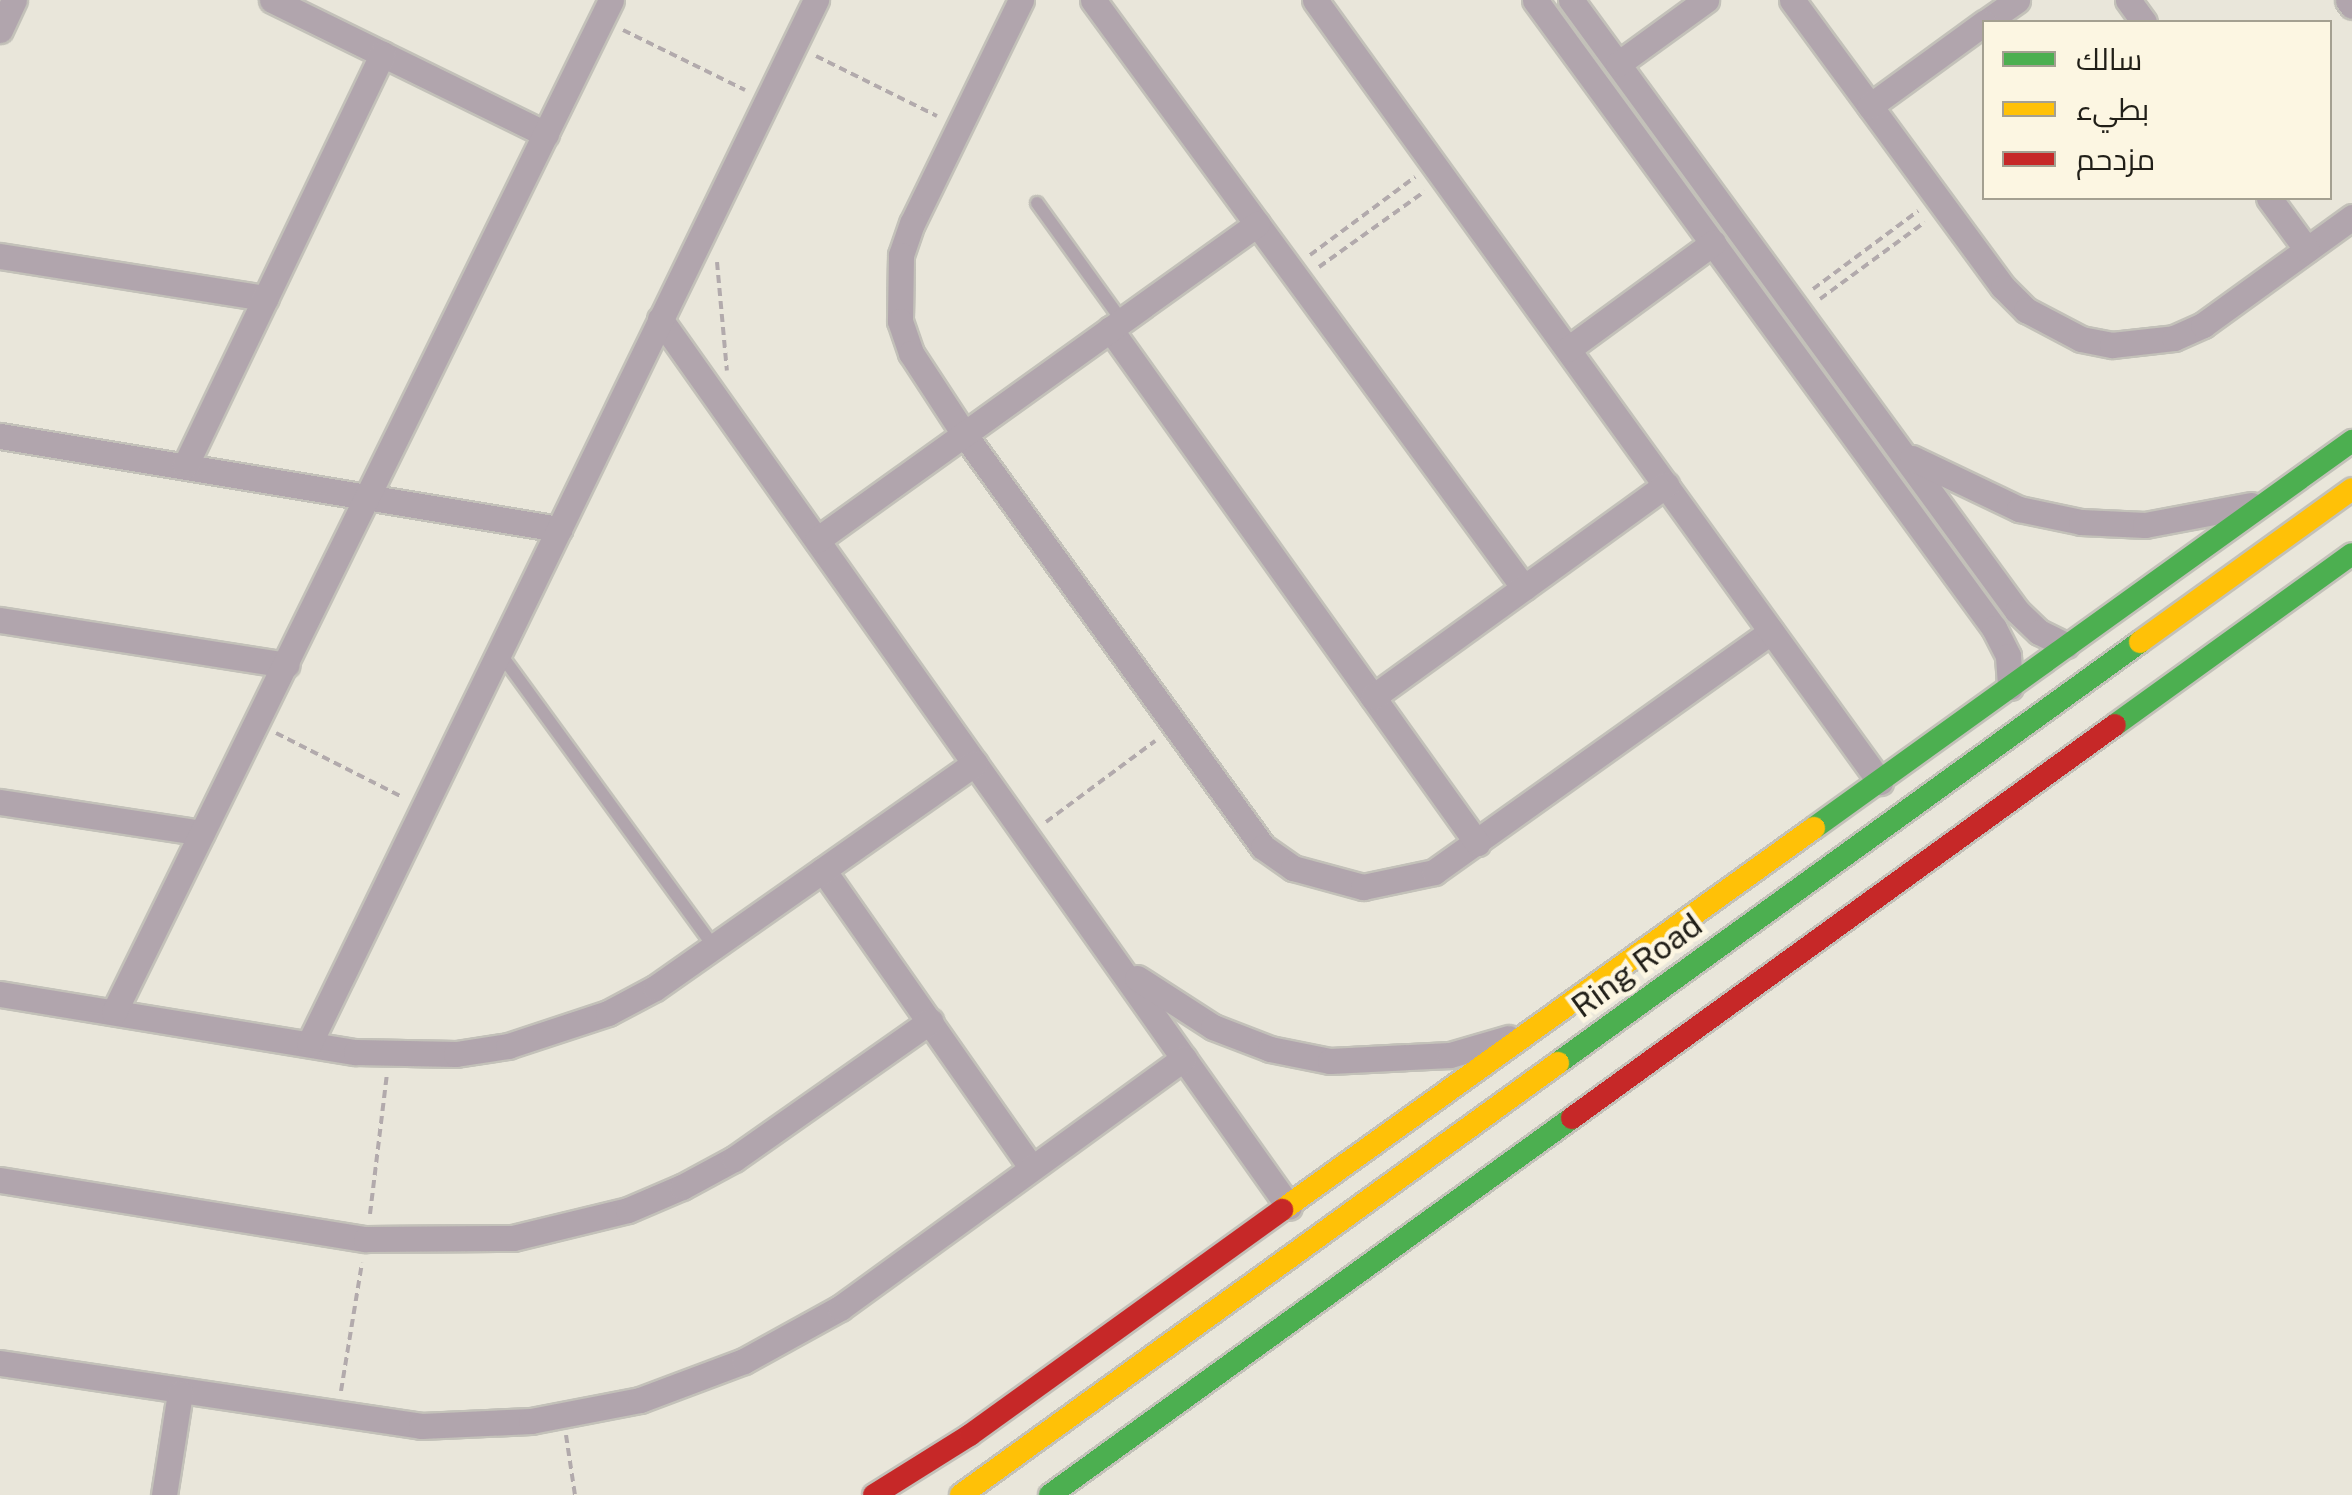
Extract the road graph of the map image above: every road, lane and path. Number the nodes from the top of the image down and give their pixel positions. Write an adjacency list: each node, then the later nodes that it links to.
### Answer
1 (14, 0): 17 (street)
2 (272, 0): 19 (street)
3 (816, 0): 18 (street)
4 (1021, 0): 23 (street)
5 (1093, 0): 32 (street)
6 (1315, 0): 27 (street)
7 (1536, 0): 26 (street)
8 (1571, 0): 20 (street)
9 (1706, 0): 20 (street)
10 (1792, 0): 22 (street)
11 (2017, 0): 15 (street)
12 (2348, 0): 13 (street)
13 (2352, 6)
14 (606, 10): 21 (path); 24 (street)
15 (1989, 20)
16 (1982, 25): 22 (street)
17 (0, 30)
18 (794, 45): 21 (street); 23 (path)
19 (382, 54): 24 (street); 38 (street)
20 (1618, 64): 25 (street)
21 (767, 101): 40 (street)
22 (1870, 106): 29 (street)
23 (960, 126): 44 (street)
24 (546, 134): 51 (street)
25 (1678, 146): 26 (street); 39 (street)
26 (1654, 163): 33 (street)
27 (1438, 170): 37 (path); 37 (path); 42 (street)
28 (2270, 200): 34 (street)
29 (1941, 202): 34 (street); 39 (path); 39 (path)
30 (1037, 203): 41 (lane)
31 (2352, 217): 34 (street)
32 (1257, 224): 37 (street); 41 (street)
33 (1713, 243): 42 (street); 62 (street)
34 (2307, 250)
35 (718, 253): 43 (path)
36 (0, 256): 38 (street)
37 (1295, 275): 56 (street)
38 (266, 298): 48 (street)
39 (1797, 309): 47 (street)
40 (660, 319): 53 (street); 54 (street)
41 (1116, 325): 44 (street); 63 (street)
42 (1568, 350): 49 (street)
43 (728, 376)
44 (964, 434): 54 (street); 65 (street)
45 (0, 436): 48 (street)
46 (2352, 441): 52 (main road)
47 (1903, 453): 52 (street); 59 (street)
48 (185, 466): 51 (street)
49 (1666, 485): 56 (street); 58 (street)
50 (2352, 489): 68 (main road, Ring Road)
51 (369, 496): 53 (street); 61 (street)
52 (2270, 500): 59 (main road)
53 (559, 529): 60 (street)
54 (816, 540): 67 (street)
55 (2352, 554): 85 (main road)
56 (1524, 588): 63 (street)
57 (0, 620): 61 (street)
58 (1771, 632): 69 (street); 74 (street)
59 (2066, 645): 62 (main road)
60 (499, 652): 71 (street); 76 (lane)
61 (286, 665): 64 (street)
62 (2010, 687): 66 (main road)
63 (1372, 697): 74 (street)
64 (256, 723): 71 (path); 72 (street)
65 (1172, 728): 73 (path); 74 (street)
66 (1940, 738): 68 (main road); 69 (main road)
67 (974, 763): 73 (street); 75 (street)
68 (1964, 770): 83 (main road, Ring Road)
69 (1880, 782): 80 (main road)
70 (0, 802): 72 (street)
71 (424, 808): 82 (street)
72 (202, 833): 79 (street)
73 (1027, 836): 77 (street)
74 (1476, 843)
75 (823, 870): 76 (street); 81 (street)
76 (714, 947): 82 (street)
77 (1113, 958): 80 (street); 84 (street)
78 (0, 994): 79 (street)
79 (114, 1012): 82 (street)
80 (1563, 1012): 88 (main road)
81 (930, 1022): 86 (street); 87 (street)
82 (309, 1044)
83 (1583, 1045): 85 (main road); 93 (main road, Ring Road)
84 (1184, 1058): 86 (street); 88 (street)
85 (1611, 1084): 98 (main road)
86 (1032, 1168): 92 (street)
87 (0, 1180)
88 (1289, 1207): 91 (main road)
89 (0, 1363): 90 (street)
90 (180, 1394): 92 (street); 94 (street)
91 (1008, 1408): 93 (main road); 96 (main road)
92 (563, 1416): 95 (path)
93 (1036, 1444): 97 (main road, Ring Road)
94 (164, 1495)
95 (575, 1495)
96 (874, 1495)
97 (961, 1495)
98 (1050, 1495)

